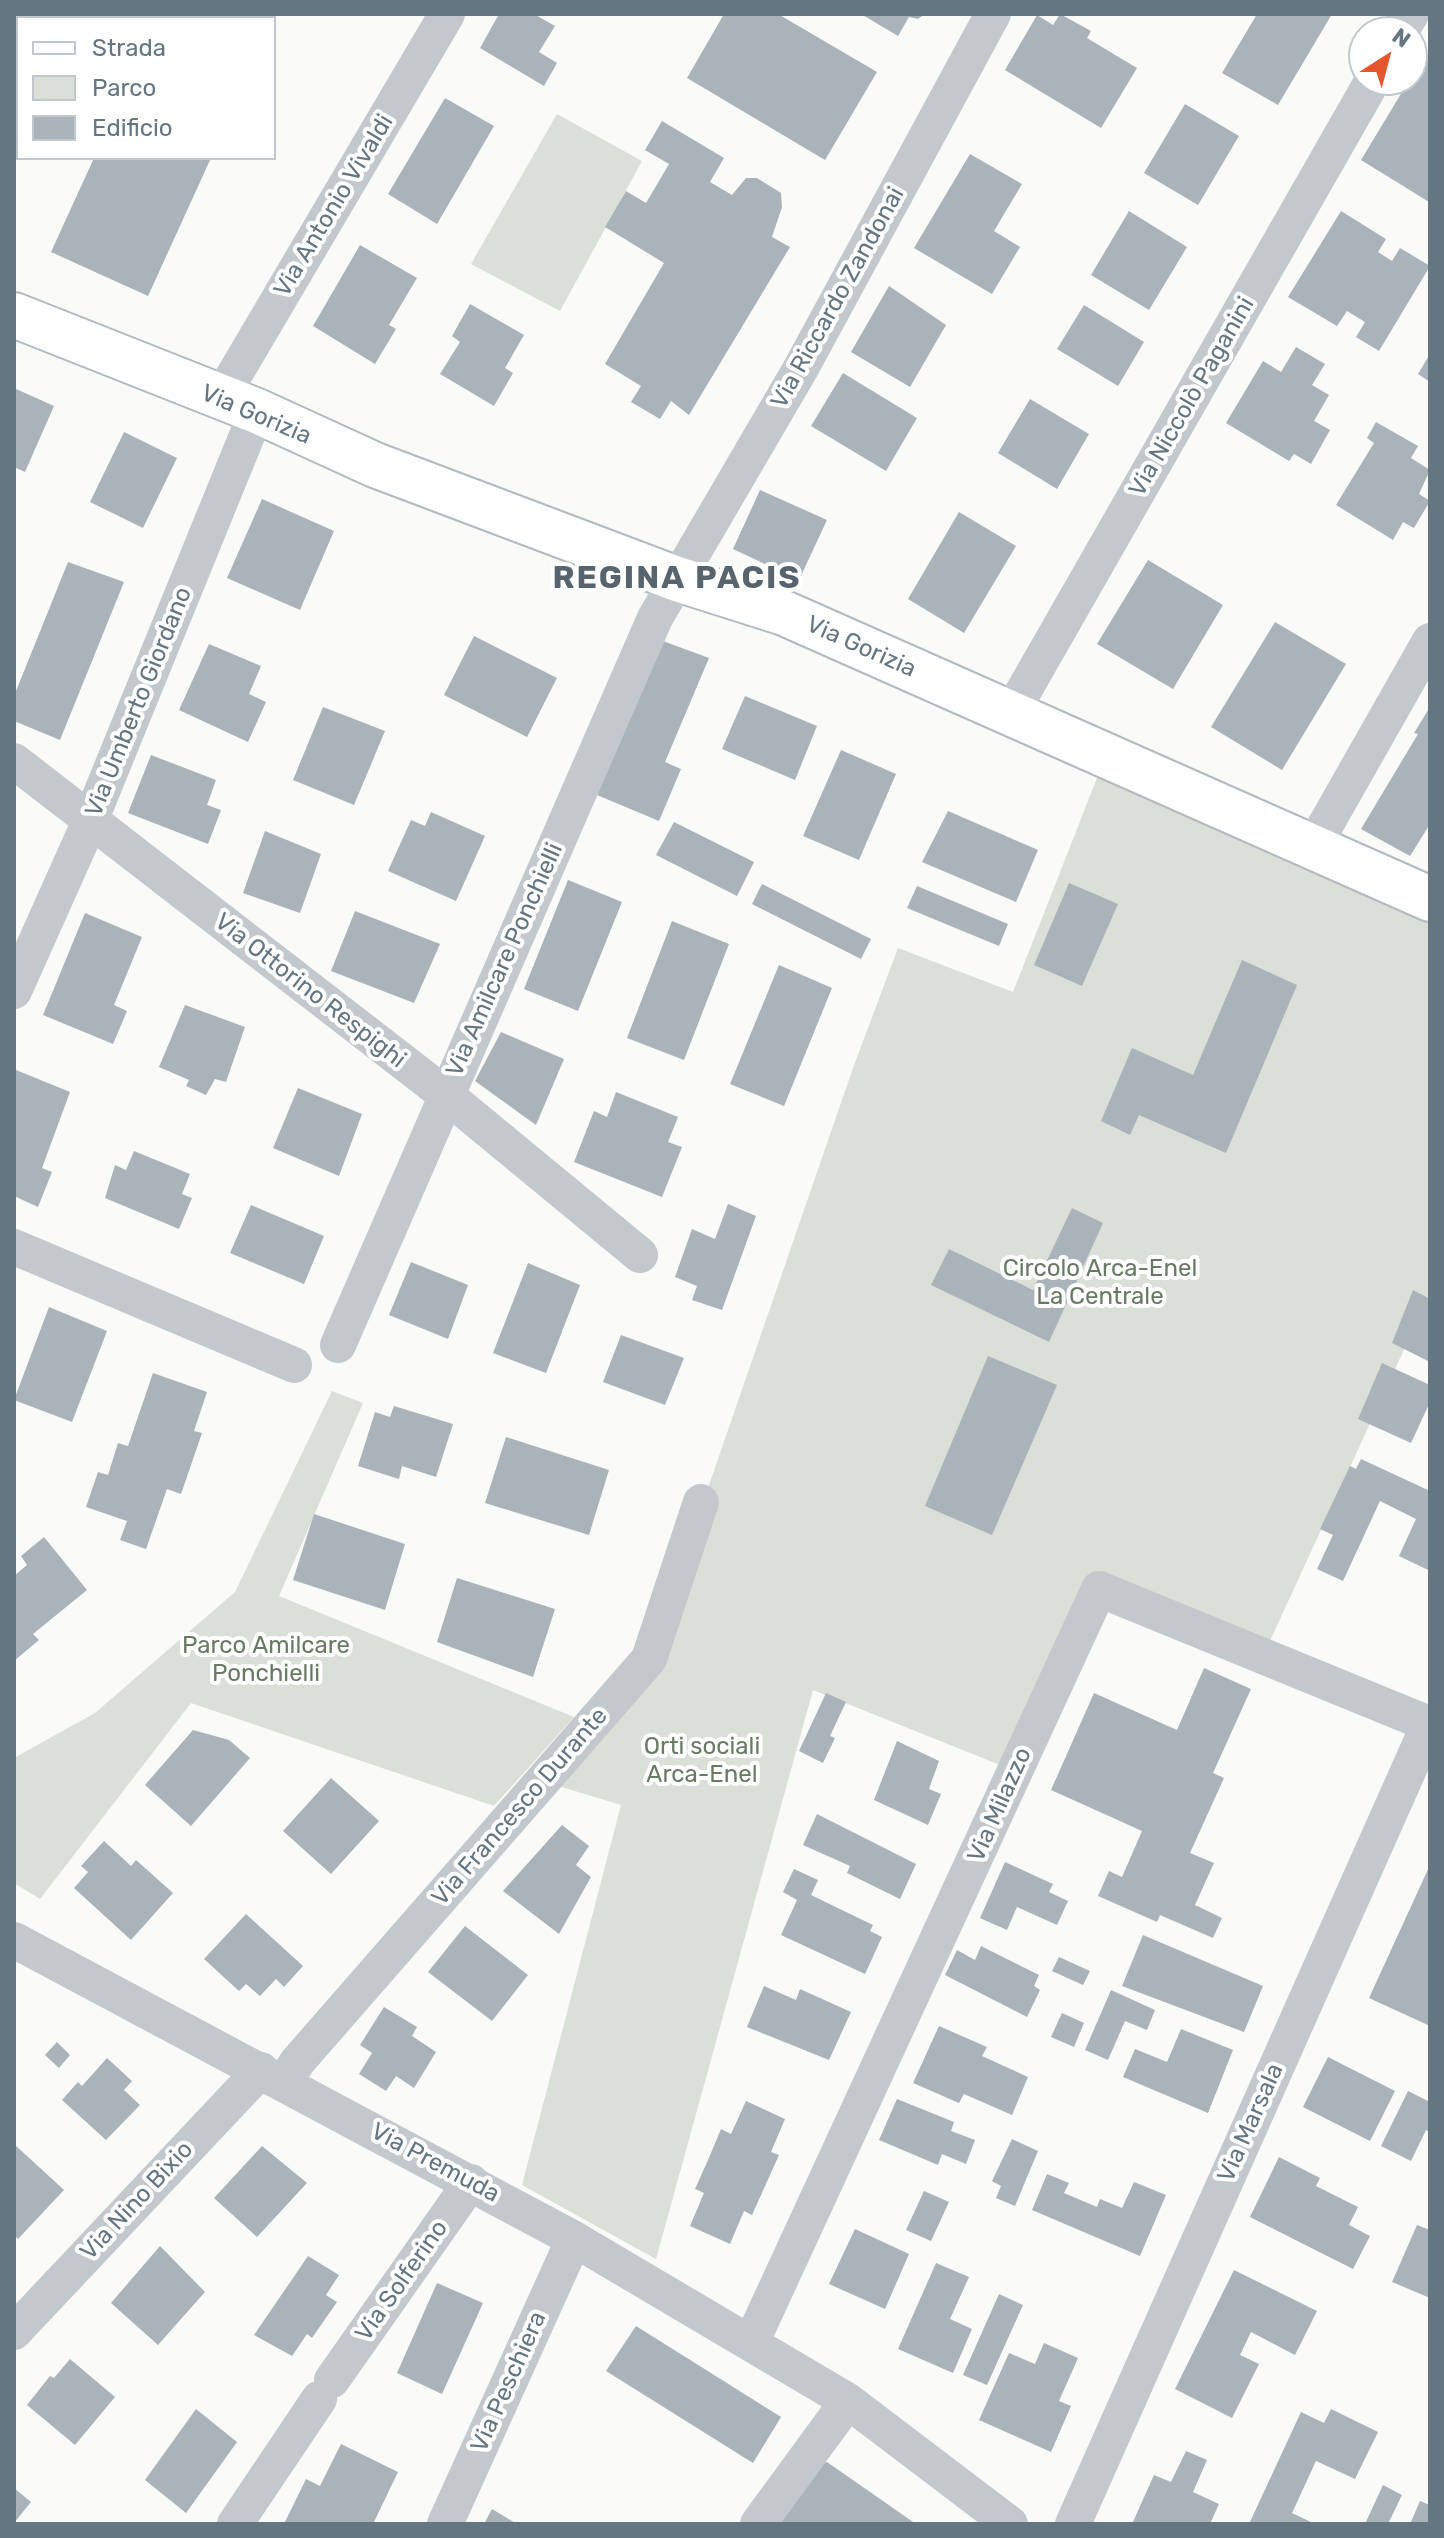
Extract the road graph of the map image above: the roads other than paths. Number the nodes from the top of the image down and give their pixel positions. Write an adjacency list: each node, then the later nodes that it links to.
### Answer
1 (447, 14): 5 (street, Via Antonio Vivaldi)
2 (993, 14): 6 (street, Via Riccardo Zandonai)
3 (1364, 96): 8 (street, Via Niccolò Paganini)
4 (14, 315): 5 (main road, Via Gorizia)
5 (239, 405): 6 (main road, Via Gorizia); 10 (street, Via Umberto Giordano)
6 (677, 579): 8 (main road, Via Gorizia); 14 (street, Via Amilcare Ponchielli)
7 (1430, 641): 11 (street)
8 (1011, 713): 11 (main road, Via Gorizia)
9 (14, 761): 10 (street, Via Ottorino Respighi)
10 (90, 821): 13 (street, Via Umberto Giordano); 14 (street, Via Ottorino Respighi)
11 (1313, 847): 12 (main road, Via Gorizia)
12 (1430, 899)
13 (14, 991)
14 (446, 1095): 16 (street, Via Ottorino Respighi); 17 (street, Via Amilcare Ponchielli)
15 (14, 1247): 18 (street)
16 (640, 1255)
17 (338, 1345)
18 (294, 1365)
19 (701, 1502): 22 (street, Via Francesco Durante)
20 (1430, 1723): 26 (street, Via Milazzo); 32 (street, Via Marsala)
21 (14, 1940): 22 (street, Via Premuda)
22 (272, 2076): 23 (street, Via Premuda); 25 (street, Via Nino Bixio)
23 (471, 2182): 24 (street, Via Premuda); 28 (street, Via Solferino)
24 (574, 2239): 26 (street, Via Premuda); 29 (street, Via Peschiera)
25 (14, 2332)
26 (751, 2343): 27 (street, Via Premuda)
27 (848, 2401): 30 (street); 31 (street, Via Premuda)
28 (235, 2524)
29 (445, 2524)
30 (758, 2524)
31 (1010, 2524)
32 (1073, 2524)

